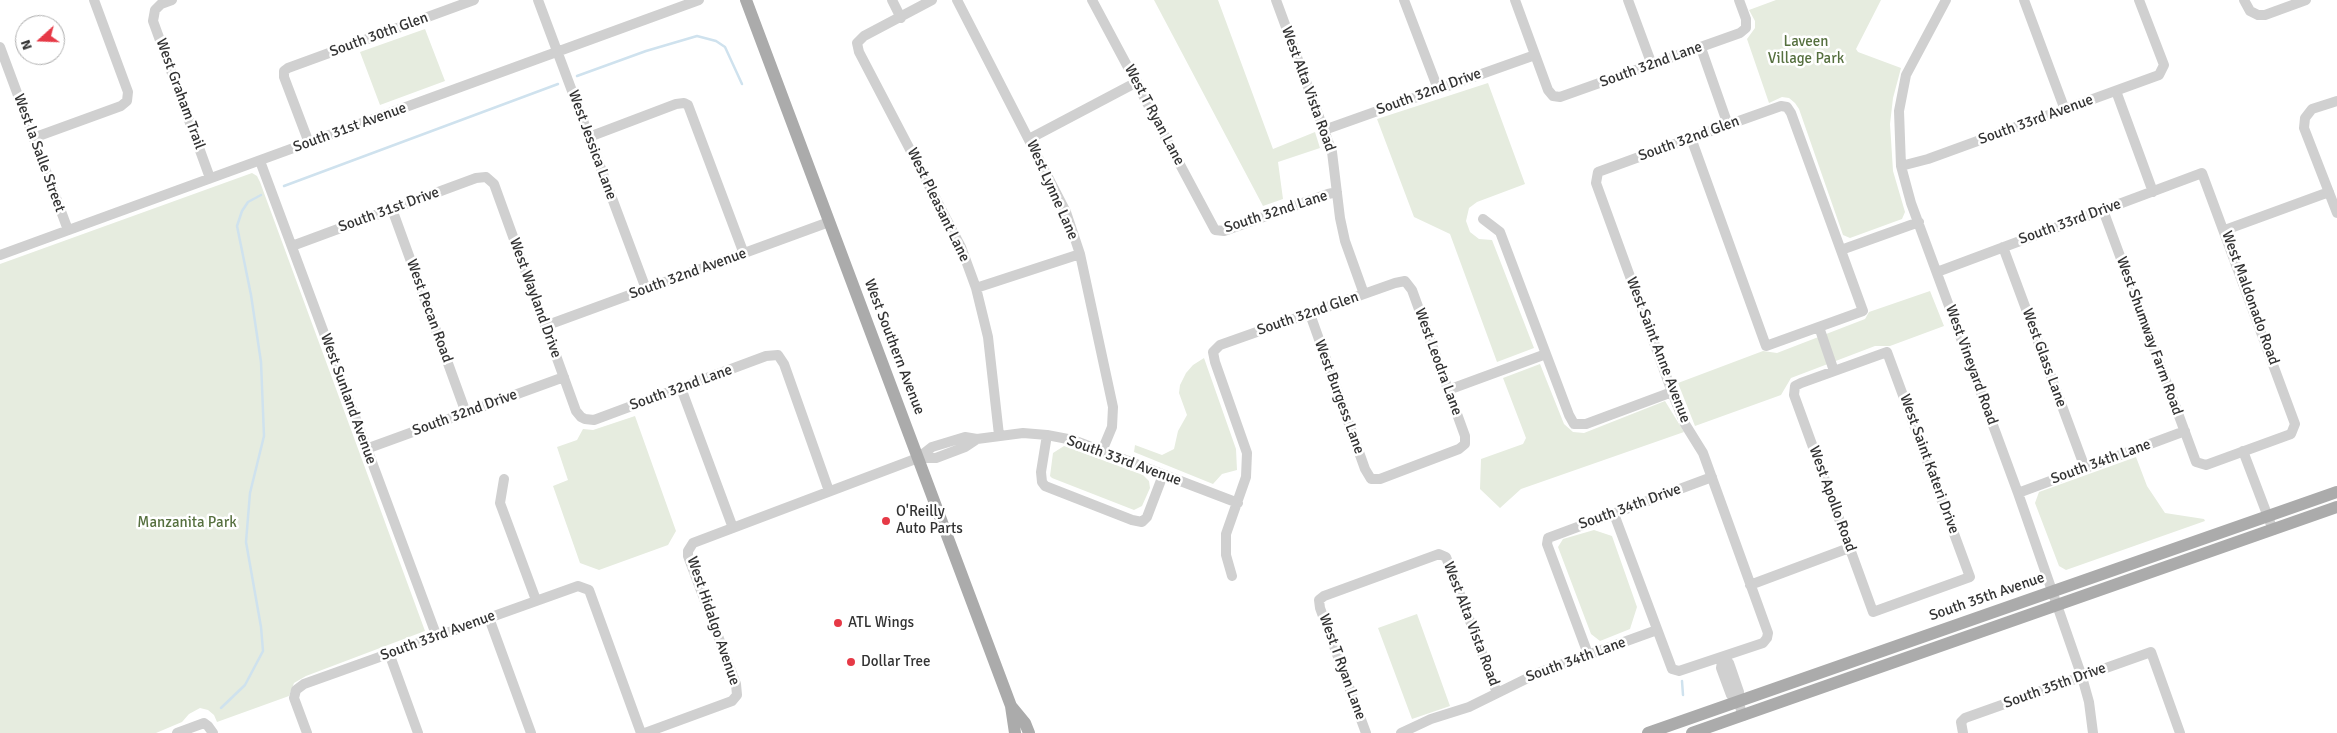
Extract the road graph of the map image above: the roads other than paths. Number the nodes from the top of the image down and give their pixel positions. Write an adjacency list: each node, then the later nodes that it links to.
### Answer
1 (94, 0): 35 (street)
2 (172, 0): 44 (street, West Graham Trail)
3 (474, 0): 38 (street, South 30th Glen)
4 (538, 0): 24 (street, West Jessica Lane)
5 (699, 0): 24 (street, South 31st Avenue)
6 (746, 0): 52 (main road, West Southern Avenue)
7 (892, 0): 21 (street)
8 (932, 0): 21 (street)
9 (957, 0): 37 (street, West Lynne Lane)
10 (1092, 0): 27 (street, West T Ryan Lane)
11 (1276, 0): 33 (street, West Alta Vista Road)
12 (1404, 0): 28 (street)
13 (1515, 0): 25 (street)
14 (1628, 0): 26 (street)
15 (1739, 0): 23 (street, South 32nd Lane)
16 (1946, 0): 40 (street, West Vineyard Road)
17 (2024, 0): 31 (street)
18 (2139, 0): 29 (street, South 33rd Avenue)
19 (2244, 0): 20 (street)
20 (2306, 0)
21 (901, 18): 65 (street, West Pleasant Lane)
22 (0, 47): 35 (street, West la Salle Street)
23 (1700, 48): 26 (street, South 32nd Lane); 32 (street)
24 (557, 52): 34 (street, West Jessica Lane); 38 (street, South 31st Avenue)
25 (1535, 55): 26 (street, South 32nd Lane); 28 (street, South 32nd Drive)
26 (1652, 65)
27 (1137, 82): 37 (street); 55 (street, West T Ryan Lane)
28 (1438, 89): 33 (street, South 32nd Drive)
29 (2116, 91): 31 (street, South 33rd Avenue); 46 (street)
30 (2337, 100): 47 (street)
31 (2065, 110): 40 (street, South 33rd Avenue)
32 (1728, 125): 36 (street, South 32nd Glen); 59 (street, South 32nd Glen)
33 (1324, 130): 45 (street, West Alta Vista Road)
34 (589, 137): 60 (street); 66 (street, West Jessica Lane)
35 (33, 138): 54 (street, West la Salle Street)
36 (1691, 138): 41 (street, South 32nd Glen); 70 (street)
37 (1029, 139): 61 (street, West Lynne Lane)
38 (309, 143): 39 (street, South 31st Avenue)
39 (260, 161): 44 (street, South 31st Avenue); 57 (street, West Sunland Avenue)
40 (1901, 166): 53 (street, West Vineyard Road)
41 (1598, 172): 76 (street, West Saint Anne Avenue)
42 (2202, 173): 46 (street, South 33rd Drive); 56 (street, West Maldonado Road)
43 (486, 177): 48 (street, South 31st Drive); 69 (street, West Wayland Drive)
44 (210, 178): 54 (street, South 31st Avenue)
45 (1337, 192): 55 (street, South 32nd Lane); 67 (street, West Alta Vista Road)
46 (2153, 192): 49 (street, South 33rd Drive)
47 (2329, 192): 50 (street); 56 (street)
48 (392, 209): 57 (street, South 31st Drive); 77 (street, West Pecan Road)
49 (2103, 210): 58 (street, South 33rd Drive); 79 (street, West Shumway Farm Road)
50 (2337, 213)
51 (1484, 219): 71 (street)
52 (829, 222): 60 (street, South 32nd Avenue); 86 (main road, West Southern Avenue)
53 (1918, 222): 59 (street); 63 (street, West Vineyard Road)
54 (68, 230): 62 (street, South 31st Avenue)
55 (1215, 230)
56 (2225, 230): 85 (street, West Maldonado Road)
57 (292, 246): 83 (street, West Sunland Avenue)
58 (2003, 247): 63 (street, South 33rd Drive); 87 (street, West Glass Lane)
59 (1841, 250): 70 (street)
60 (744, 254): 66 (street, South 32nd Avenue)
61 (1080, 254): 65 (street); 84 (street, West Lynne Lane)
62 (0, 255)
63 (1937, 272): 93 (street, West Vineyard Road)
64 (1406, 281): 67 (street, South 32nd Glen); 75 (street, West Leodra Lane)
65 (976, 288): 80 (street, West Pleasant Lane)
66 (646, 289): 69 (street, South 32nd Avenue)
67 (1364, 294): 68 (street, South 32nd Glen)
68 (1310, 314): 82 (street, West Burgess Lane); 94 (street, South 32nd Glen)
69 (545, 326): 73 (street, West Wayland Drive)
70 (1819, 327): 72 (street)
71 (1546, 354): 75 (street); 76 (street)
72 (1834, 371): 101 (street, West Apollo Road); 108 (street, West Saint Kateri Drive)
73 (564, 377): 77 (street, South 32nd Drive); 78 (street, West Wayland Drive)
74 (681, 388): 78 (street, South 32nd Lane); 91 (street, South 32nd Lane); 98 (street)
75 (1448, 390): 82 (street, West Leodra Lane)
76 (1672, 392): 89 (street, West Saint Anne Avenue)
77 (466, 412): 83 (street, South 32nd Drive)
78 (585, 419)
79 (2184, 431): 85 (street, West Shumway Farm Road); 87 (street, South 34th Lane)
80 (999, 435): 81 (street, South 33rd Avenue); 86 (street, South 33rd Avenue)
81 (1047, 435): 84 (street, South 33rd Avenue); 88 (street)
82 (1465, 444)
83 (366, 449): 111 (street, West Sunland Avenue)
84 (1102, 451): 88 (street, South 33rd Avenue)
85 (2243, 451): 97 (street)
86 (918, 458): 91 (street, South 33rd Avenue); 118 (main road, West Southern Avenue)
87 (2085, 468): 93 (street, South 34th Lane)
88 (1163, 475): 94 (street, South 33rd Avenue)
89 (1712, 477): 96 (street, South 34th Drive); 104 (street, West Saint Anne Avenue)
90 (504, 479): 106 (street)
91 (829, 491): 98 (street, South 33rd Avenue)
92 (2337, 492): 97 (main road, South 35th Avenue)
93 (2018, 493): 105 (street, West Vineyard Road)
94 (1238, 503): 103 (street)
95 (2337, 507): 99 (main road, South 35th Avenue)
96 (1614, 514): 110 (street); 113 (street, South 34th Drive)
97 (2267, 516): 99 (street); 105 (main road, South 35th Avenue)
98 (733, 528): 100 (street, South 33rd Avenue)
99 (2273, 530): 107 (main road, South 35th Avenue)
100 (690, 547): 126 (street, West Hidalgo Avenue)
101 (1850, 548): 104 (street); 108 (street, West Apollo Road)
102 (1444, 555): 116 (street, West Alta Vista Road); 129 (street, West T Ryan Lane)
103 (1232, 576)
104 (1750, 585): 114 (street, West Saint Anne Avenue)
105 (2053, 591): 107 (street, West Vineyard Road); 117 (main road, South 35th Avenue)
106 (536, 600): 109 (street, South 33rd Avenue); 125 (street, South 33rd Avenue)
107 (2058, 605): 115 (street, West Vineyard Road); 119 (main road, South 35th Avenue)
108 (1873, 612)
109 (489, 618): 111 (street, South 33rd Avenue); 124 (street)
110 (1657, 630): 113 (street, South 34th Lane); 114 (street)
111 (437, 637): 112 (street, South 33rd Avenue)
112 (389, 653): 122 (street, South 33rd Avenue); 123 (street)
113 (1588, 654): 116 (street, South 34th Lane)
114 (1723, 657): 117 (street)
115 (2082, 676): 133 (street, South 35th Drive); 134 (street, West Vineyard Road); 135 (street, South 35th Drive)
116 (1497, 693): 130 (street, South 34th Lane)
117 (1738, 702): 119 (street); 131 (main road, South 35th Avenue)
118 (1011, 706): 127 (main road, West Southern Avenue); 128 (main road, West Southern Avenue)
119 (1743, 716): 132 (main road, South 35th Avenue)
120 (177, 733): 121 (street)
121 (212, 733)
122 (307, 733)
123 (418, 733)
124 (532, 733)
125 (642, 733)
126 (646, 733)
127 (1014, 733)
128 (1029, 733)
129 (1366, 733)
130 (1402, 733)
131 (1648, 733)
132 (1692, 733)
133 (1963, 733)
134 (2093, 733)
135 (2180, 733)

